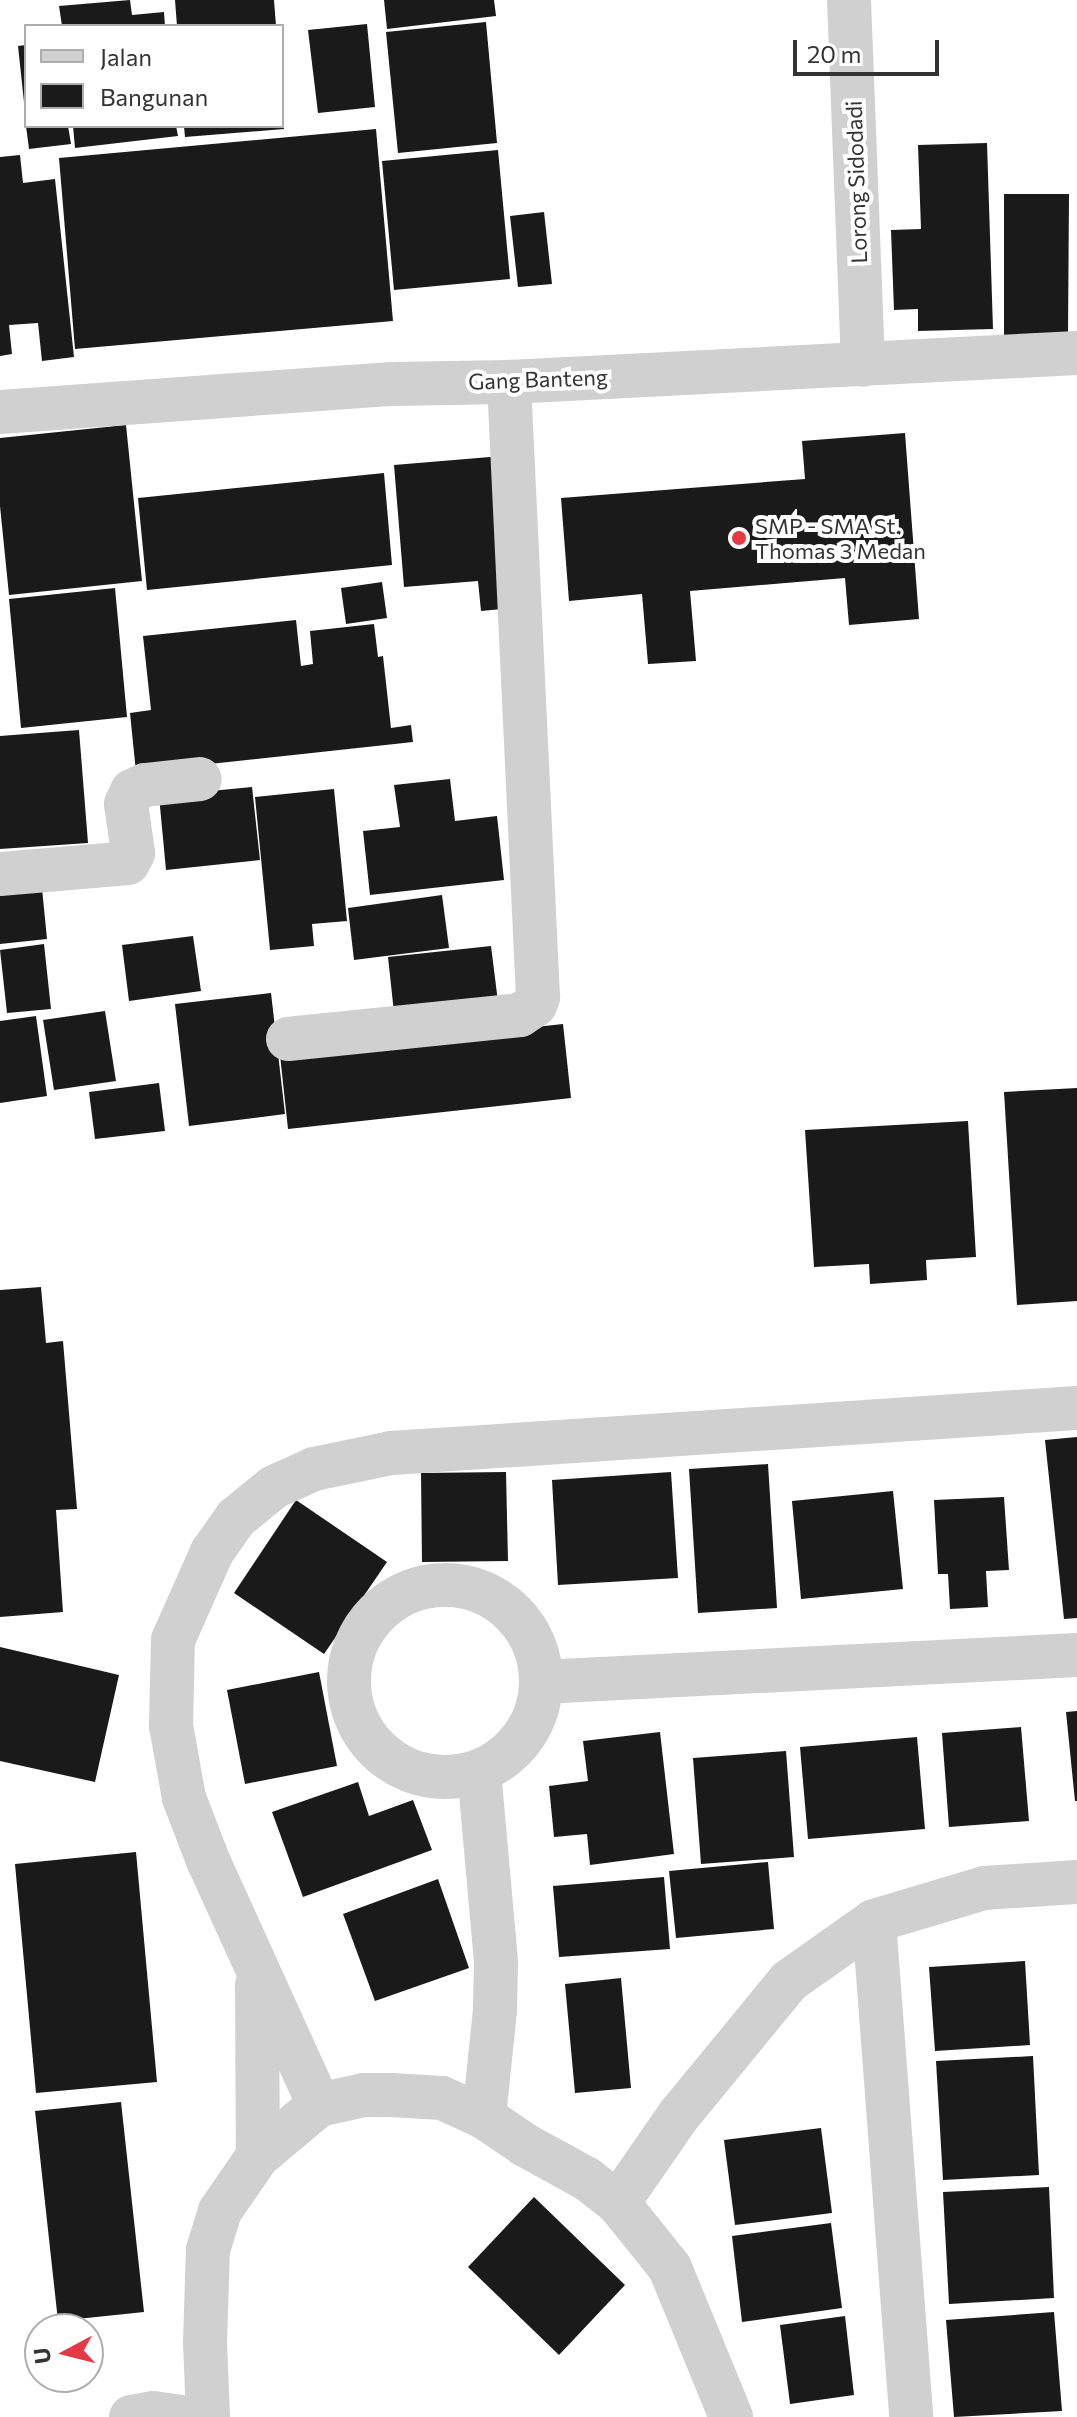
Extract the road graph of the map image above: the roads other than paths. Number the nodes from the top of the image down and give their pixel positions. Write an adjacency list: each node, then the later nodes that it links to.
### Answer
1 (849, 0): 3 (street, Lorong Sidodadi)
2 (1077, 353): 3 (street, Gang Banteng)
3 (863, 365): 4 (street, Gang Banteng)
4 (509, 382): 5 (street, Gang Banteng); 8 (street)
5 (0, 412)
6 (200, 779): 7 (street)
7 (0, 874)
8 (288, 1039)
9 (1077, 1408): 15 (street)
10 (1077, 1655): 11 (street)
11 (541, 1682): 12 (street); 12 (street)
12 (479, 1771): 17 (street)
13 (1077, 1882): 14 (street)
14 (874, 1921): 19 (street); 24 (street)
15 (257, 1975): 16 (street); 18 (street)
16 (319, 2105): 17 (street); 18 (street)
17 (484, 2117): 19 (street)
18 (258, 2156): 22 (street)
19 (618, 2203): 23 (street)
20 (131, 2417): 21 (street)
21 (182, 2417)
22 (208, 2417)
23 (731, 2417)
24 (911, 2417)

